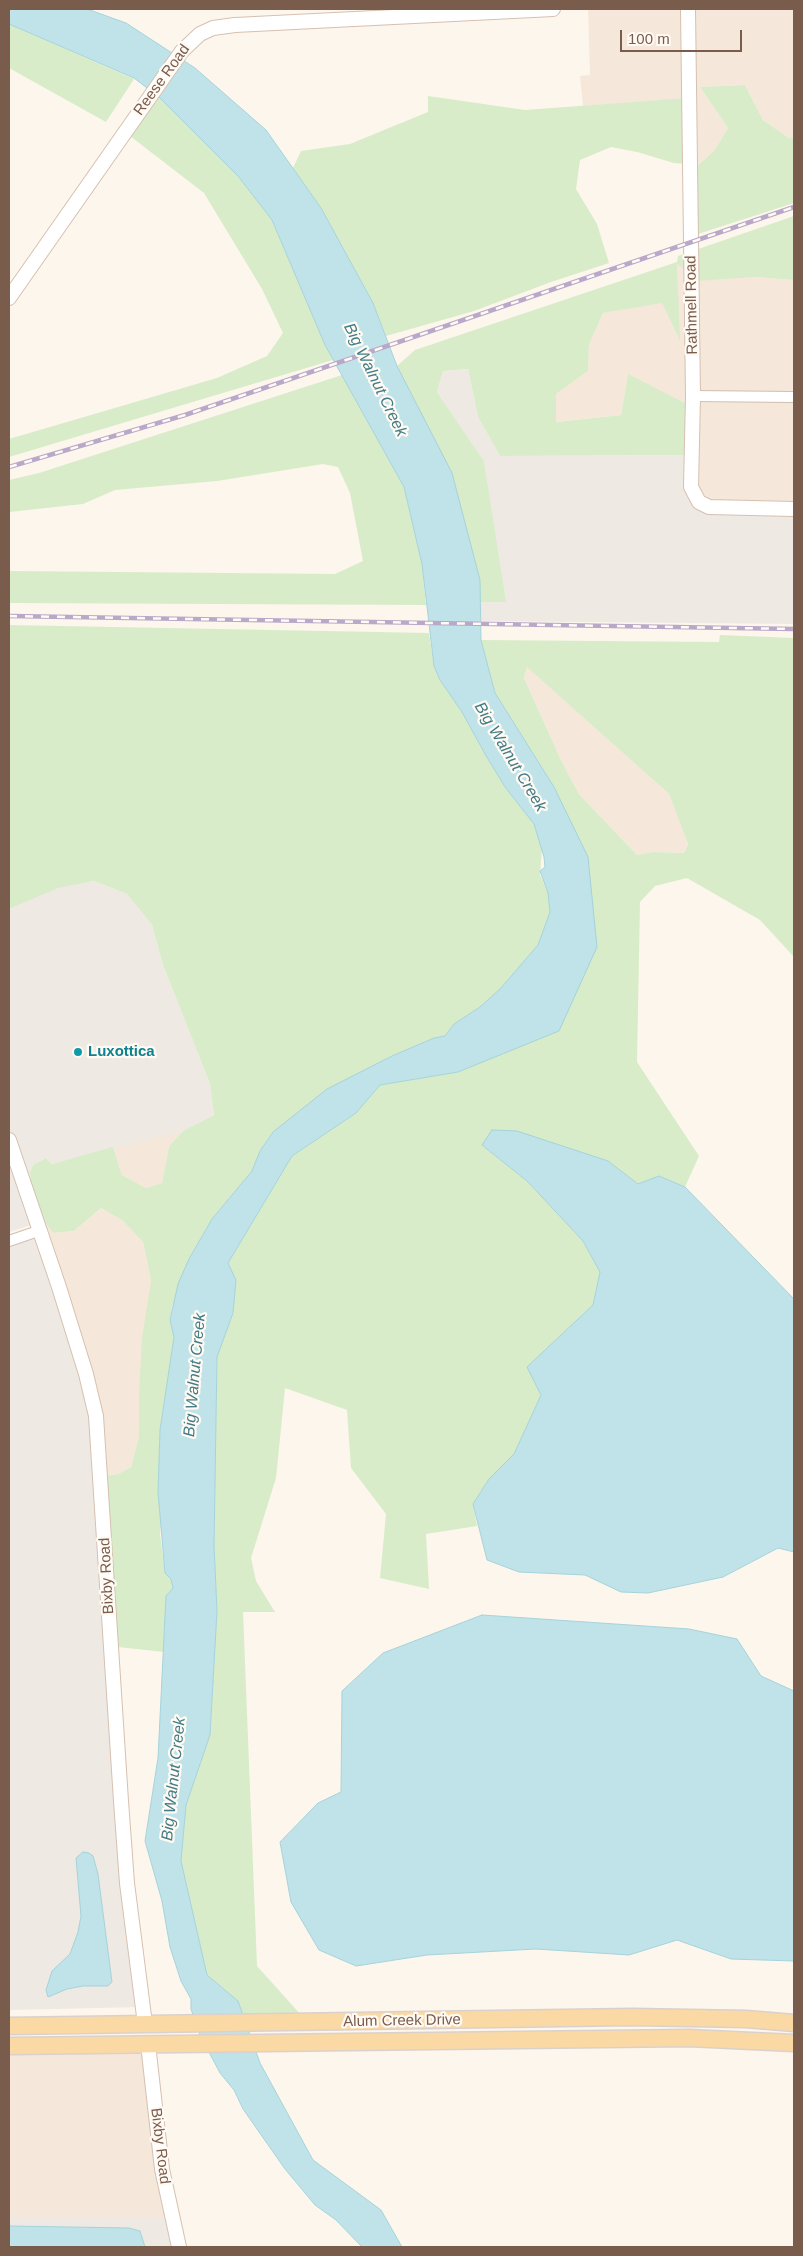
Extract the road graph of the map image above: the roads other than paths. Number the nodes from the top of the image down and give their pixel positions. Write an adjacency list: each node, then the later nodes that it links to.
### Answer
1 (553, 9): 3 (street, Reese Road)
2 (688, 9): 4 (street, Rathmell Road)
3 (9, 298)
4 (693, 396): 5 (street); 6 (street, Rathmell Road)
5 (794, 396)
6 (794, 508)
7 (9, 1140): 8 (street, Bixby Road)
8 (41, 1230): 9 (street); 11 (street, Bixby Road)
9 (9, 1241)
10 (794, 2022): 11 (main road, Alum Creek Drive)
11 (145, 2024): 12 (main road, Alum Creek Drive)
12 (9, 2026)
13 (794, 2043): 14 (main road, Alum Creek Drive)
14 (148, 2044): 15 (main road, Alum Creek Drive); 16 (street, Bixby Road)
15 (9, 2046)
16 (179, 2247)

